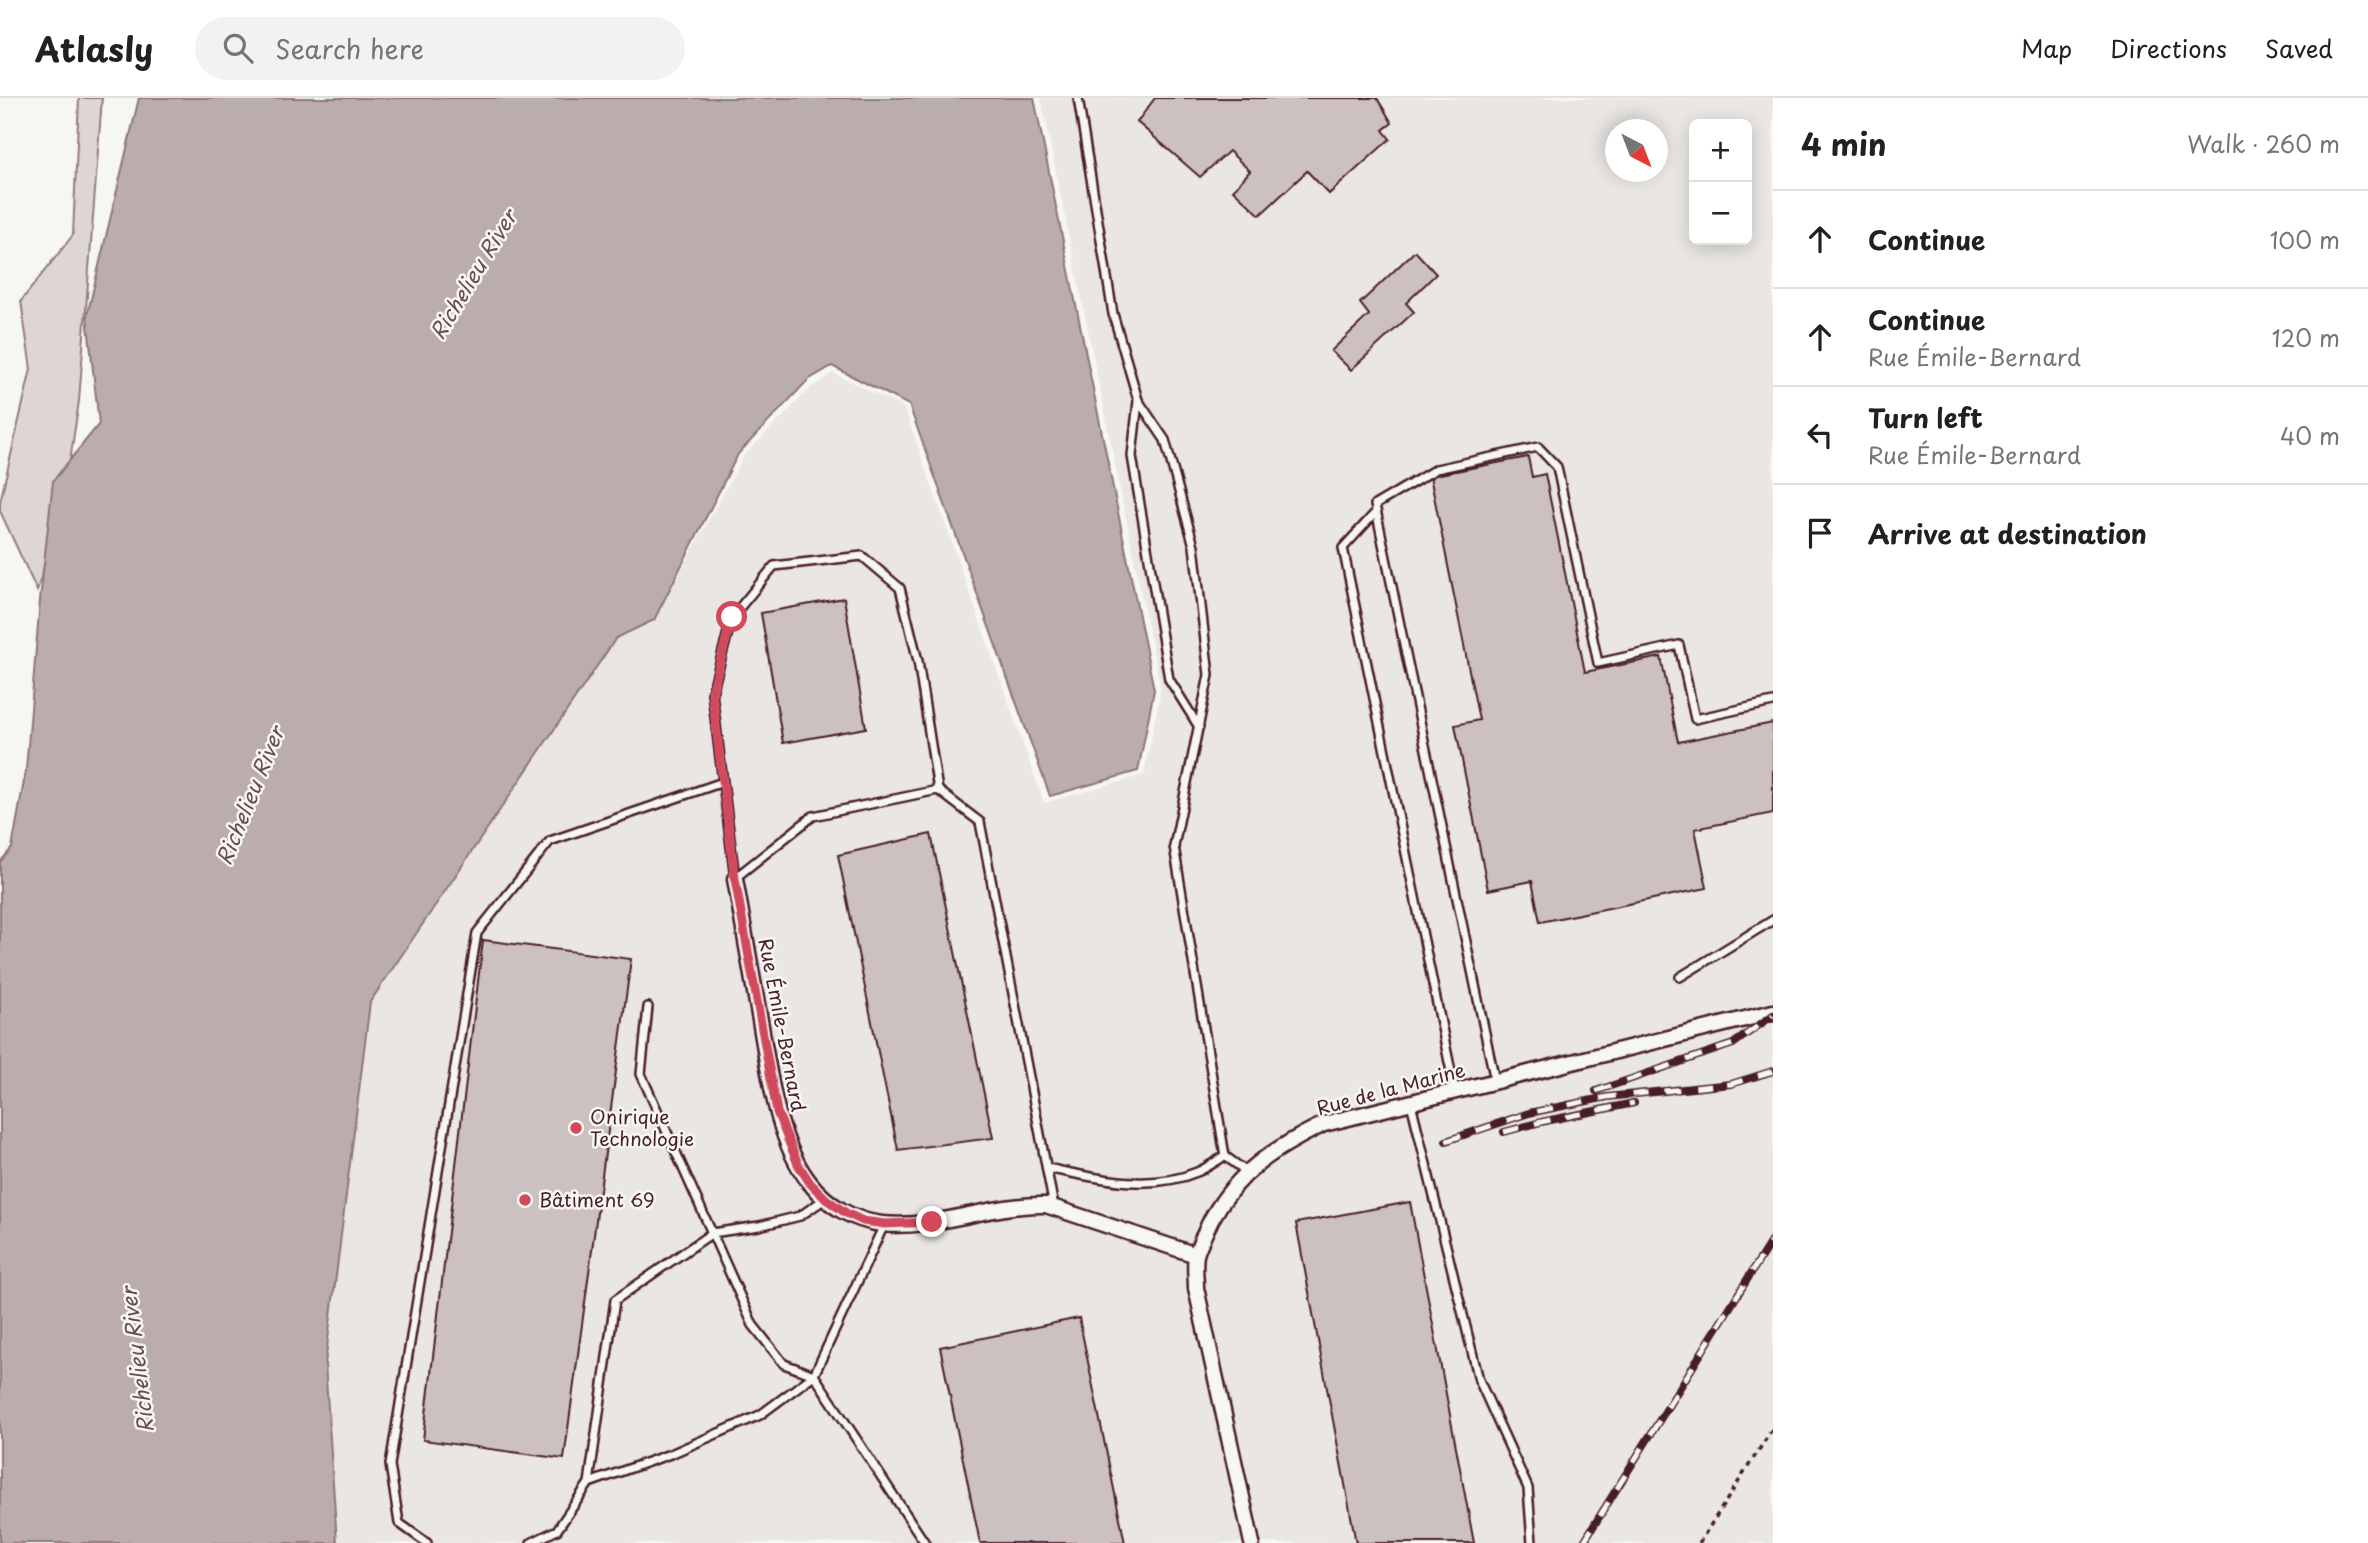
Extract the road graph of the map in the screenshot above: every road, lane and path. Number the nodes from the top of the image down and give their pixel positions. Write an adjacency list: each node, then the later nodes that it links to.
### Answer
1 (1079, 98): 2 (lane)
2 (1138, 400): 5 (lane); 5 (lane)
3 (1377, 512): 4 (lane); 13 (lane); 14 (lane)
4 (1773, 702)
5 (1199, 727): 16 (lane)
6 (723, 782): 7 (lane); 8 (lane); 27 (lane)
7 (938, 790): 8 (lane); 17 (lane)
8 (735, 879): 19 (street, Rue Émile-Bernard)
9 (1773, 920): 10 (lane)
10 (1680, 976)
11 (648, 1007): 22 (lane)
12 (1773, 1012): 13 (street, Rue de la Marine)
13 (1495, 1081): 14 (street, Rue de la Marine)
14 (1455, 1091): 15 (street, Rue de la Marine)
15 (1410, 1102): 18 (street, Rue de la Marine); 31 (lane)
16 (1225, 1156): 17 (lane); 18 (lane)
17 (1047, 1168): 20 (lane)
18 (1247, 1172): 23 (street, Rue de la Marine)
19 (826, 1199): 21 (street, Rue Émile-Bernard); 22 (lane)
20 (1054, 1207): 21 (street, Rue Émile-Bernard); 23 (street, Rue Émile-Bernard)
21 (885, 1224): 24 (lane)
22 (712, 1233): 24 (lane); 26 (lane)
23 (1196, 1255): 30 (street, Rue de la Marine)
24 (814, 1375): 26 (lane); 29 (lane)
25 (1773, 1428): 32 (path)
26 (589, 1483): 28 (lane)
27 (427, 1543)
28 (531, 1543)
29 (925, 1543)
30 (1252, 1543)
31 (1532, 1543)
32 (1699, 1543)

